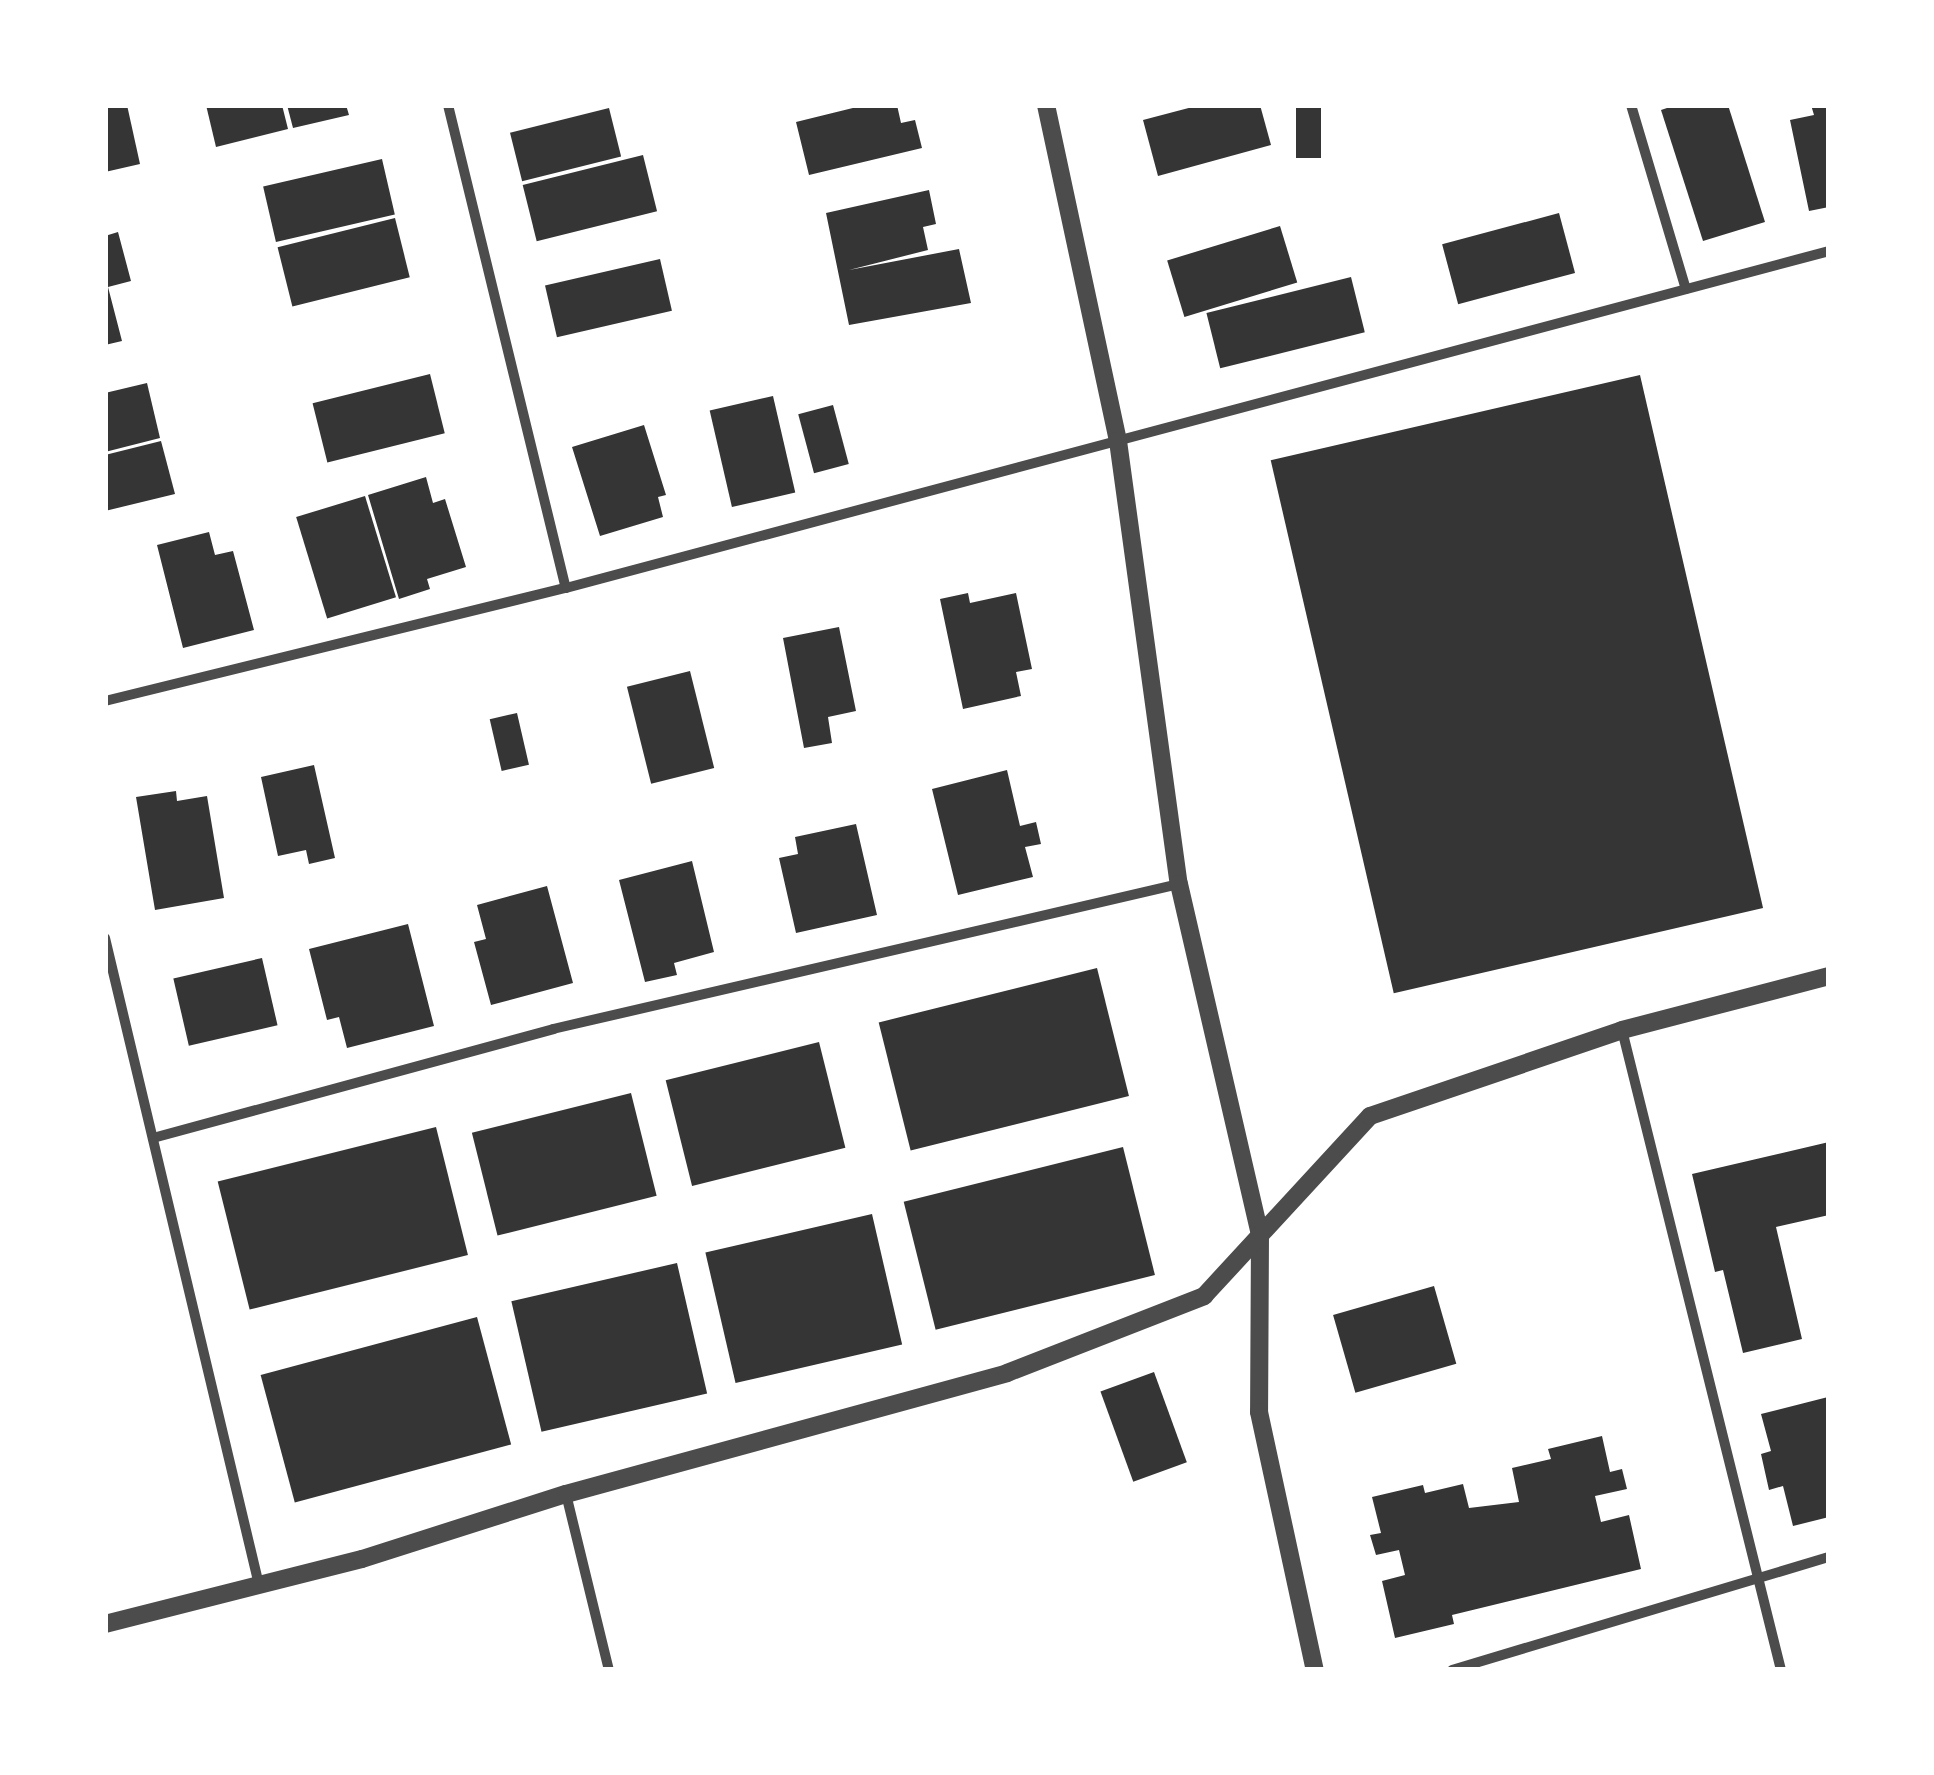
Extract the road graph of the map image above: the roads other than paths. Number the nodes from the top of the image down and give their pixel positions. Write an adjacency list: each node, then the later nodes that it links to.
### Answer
1 (448, 105): 7 (street)
2 (1046, 105): 6 (street)
3 (1631, 105): 5 (street)
4 (1829, 251): 5 (street)
5 (1686, 289): 6 (street)
6 (1118, 440): 7 (street); 9 (street)
7 (566, 588): 8 (street)
8 (105, 700)
9 (1179, 884): 13 (street); 14 (street)
10 (105, 938): 13 (street)
11 (1829, 976): 12 (street)
12 (1622, 1030): 14 (street); 17 (street)
13 (153, 1138): 18 (street)
14 (1260, 1234): 15 (street); 21 (street)
15 (566, 1494): 18 (street); 20 (street)
16 (1829, 1557): 17 (street)
17 (1758, 1578): 22 (street); 23 (street)
18 (259, 1585): 19 (street)
19 (105, 1624)
20 (609, 1670)
21 (1316, 1670)
22 (1452, 1670)
23 (1782, 1670)

